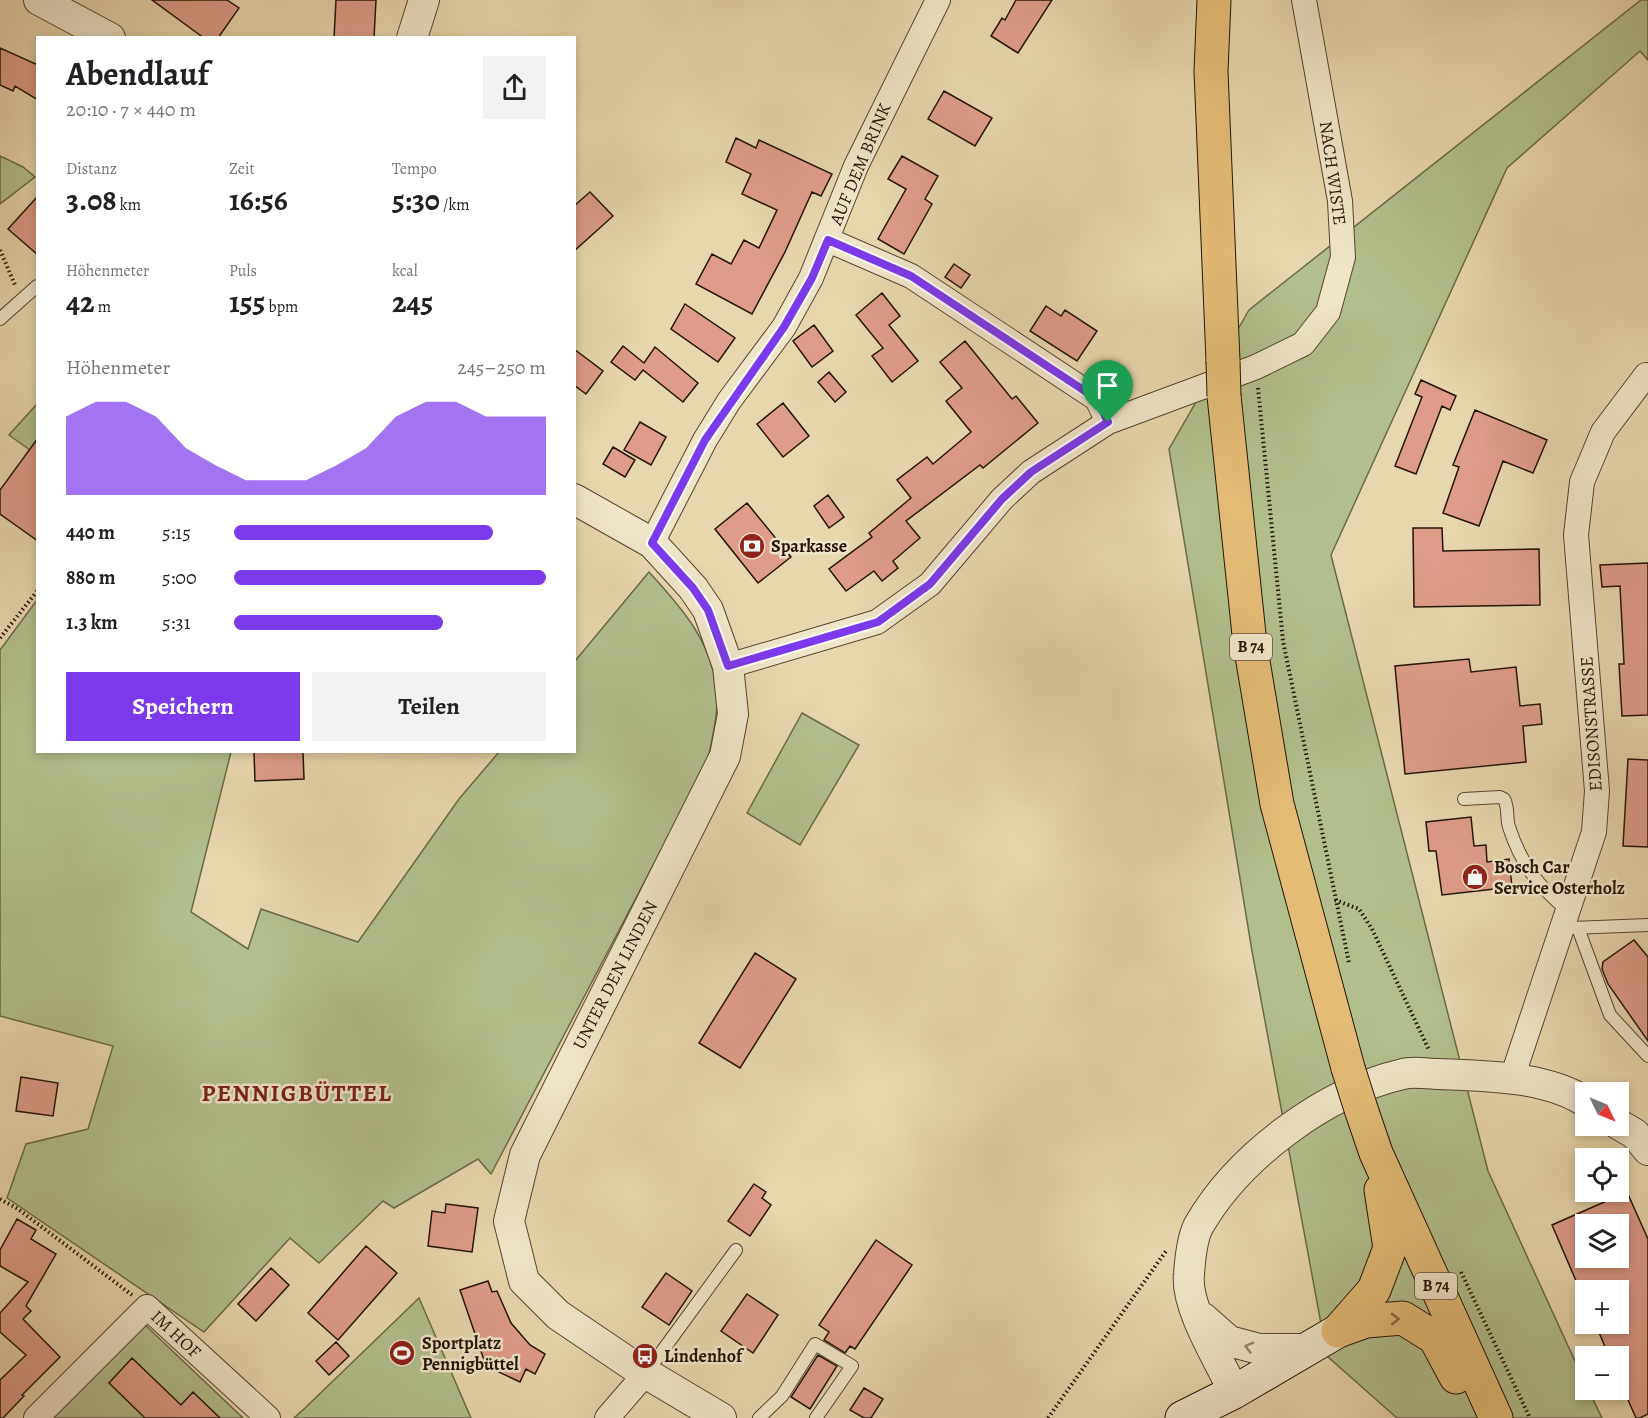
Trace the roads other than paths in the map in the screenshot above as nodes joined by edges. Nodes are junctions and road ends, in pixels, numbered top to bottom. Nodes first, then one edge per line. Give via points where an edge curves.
1 (39, 0) edge
2 (424, 0) edge
3 (938, 0) edge
4 (1214, 0) edge
5 (1304, 0) edge
6 (107, 36) edge
7 (413, 36) edge
8 (828, 240) junction
9 (36, 287) edge
10 (0, 319) edge
11 (1647, 375) edge
12 (1108, 422) junction
13 (576, 500) edge
14 (652, 543) junction
15 (728, 666) junction
16 (1464, 800) dead end
17 (1569, 922) junction
18 (1648, 925) edge
19 (1648, 1056) edge
20 (1512, 1078) junction
21 (1575, 1095) edge
22 (1629, 1130) edge
23 (1648, 1150) edge
24 (1376, 1153) junction
25 (736, 1250) dead end
26 (1196, 1312) junction
27 (1338, 1331) junction
28 (1307, 1349) junction
29 (646, 1373) junction
30 (1234, 1392) junction
31 (36, 1418) edge
32 (268, 1418) edge
33 (607, 1418) edge
34 (721, 1418) edge
35 (759, 1418) edge
36 (816, 1418) edge
37 (1182, 1418) edge
38 (1479, 1418) edge
39 (1496, 1418) edge

1 - 6 street via 73,12
2 - 7 street
3 - 8 street, AUF DEM BRINK via 856,166
4 - 24 main road, B 74, bridge via 1211,71 1224,396 1250,644 1277,804 1348,1068
5 - 12 street, NACH WISTE via 1340,201 1343,257 1328,312 1303,344 1256,367
8 - 12 street via 911,276 1097,399
8 - 14 street, AUF DEM BRINK via 784,327 705,440
9 - 10 lane
11 - 17 street, EDISONSTRASSE via 1603,432 1582,482 1576,535 1597,791 1594,832
12 - 15 street, NACH WISTE via 1031,472 1002,499 930,584 878,622
13 - 14 street, UNTER DEN LINDEN
14 - 15 street, UNTER DEN LINDEN via 708,610
15 - 29 street, UNTER DEN LINDEN via 733,714 725,756 525,1155 509,1221 524,1281 558,1315
16 - 17 lane via 1500,796 1504,799 1516,849 1542,890
17 - 18 lane
17 - 19 lane via 1610,1015
17 - 20 street, EDISONSTRASSE
20 - 21 street
20 - 26 street via 1405,1073 1350,1094 1292,1125 1234,1178 1198,1227 1188,1276
22 - 23 street
24 - 27 main road, B 74 via 1390,1248 1374,1290
24 - 39 main road, B 74
25 - 29 lane
28 -> 26 street via 1259,1349 1228,1341
26 - 30 street via 1202,1332
27 - 28 main road
27 -> 38 main road, B 74 via 1366,1321 1403,1318 1412,1323 1436,1338
28 - 30 main road
29 - 33 street
29 - 34 street, UNTER DEN LINDEN
30 - 37 main road
31 - 32 street, IM HOF via 147,1307
35 - 36 lane via 782,1396 815,1344 852,1366

